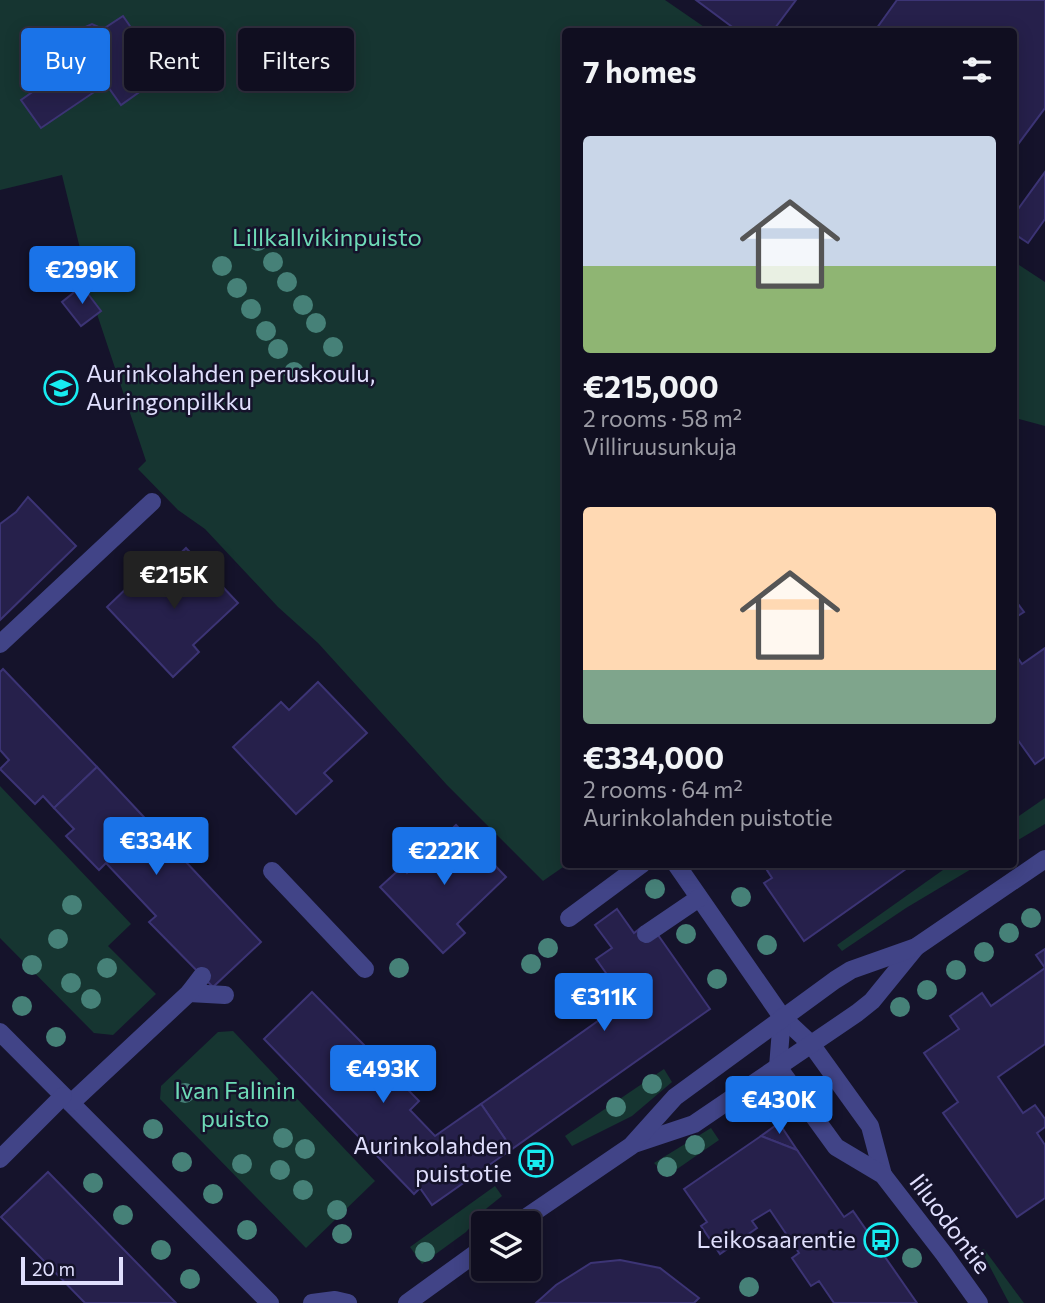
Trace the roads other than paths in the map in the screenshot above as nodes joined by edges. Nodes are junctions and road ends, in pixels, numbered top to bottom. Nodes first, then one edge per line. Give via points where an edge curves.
1 (152, 502) dead end
2 (0, 644) edge
3 (1045, 859) edge
4 (637, 868) edge
5 (679, 868) edge
6 (272, 871) dead end
7 (699, 898) junction
8 (569, 918) dead end
9 (646, 934) dead end
10 (916, 947) junction
11 (365, 969) dead end
12 (202, 976) dead end
13 (189, 993) junction
14 (225, 995) dead end
15 (782, 1017) junction
16 (0, 1032) edge
17 (811, 1044) junction
18 (778, 1067) junction
19 (67, 1100) junction
20 (631, 1146) junction
21 (0, 1159) edge
22 (883, 1175) junction
23 (536, 1211) edge
24 (471, 1257) edge
25 (270, 1303) edge
26 (312, 1303) edge
27 (348, 1303) edge
28 (407, 1303) edge
29 (979, 1303) edge

1 - 2 street
3 - 10 street
4 - 8 street
5 - 7 street, Iiluodontie
6 - 11 street
7 - 9 street
7 - 15 street, Iiluodontie
10 - 15 street via 850,970
10 - 17 street via 872,1001
12 - 13 street
13 - 14 street
13 - 19 street
15 - 17 street, Iiluodontie
15 - 18 street
15 - 20 street via 675,1097
16 - 19 street
17 - 18 street
17 - 22 street, Iiluodontie via 870,1126
18 - 20 street via 694,1124
18 - 22 street, Iiluodontie via 836,1147
19 - 21 street
19 - 25 street
20 - 23 street
22 - 29 street, Iiluodontie
24 - 28 street
26 - 27 street

